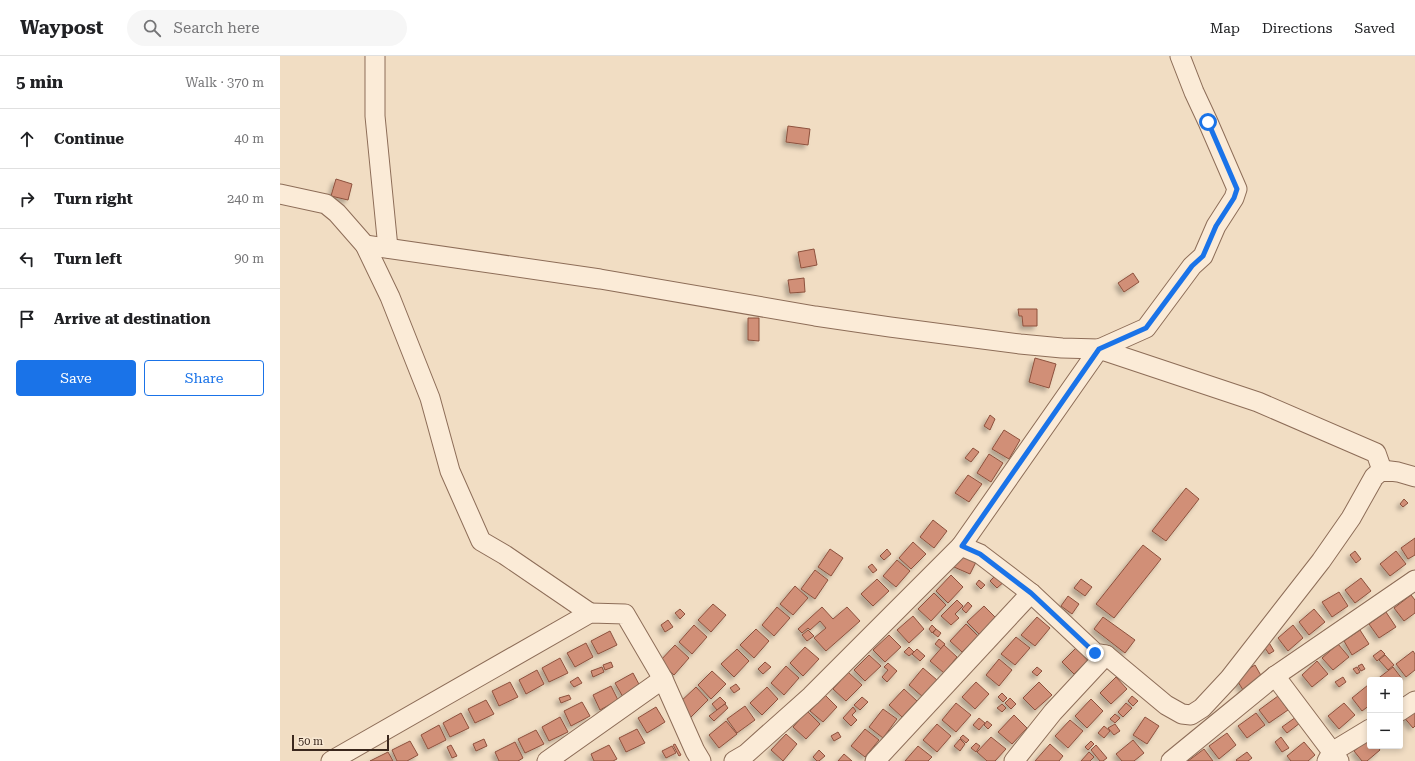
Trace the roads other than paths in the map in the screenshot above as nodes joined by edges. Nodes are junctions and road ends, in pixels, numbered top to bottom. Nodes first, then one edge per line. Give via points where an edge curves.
1 (375, 56) edge
2 (1180, 56) edge
3 (280, 194) edge
4 (365, 245) junction
5 (388, 248) junction
6 (1099, 349) junction
7 (1382, 470) junction
8 (1415, 477) edge
9 (962, 546) junction
10 (1415, 580) edge
11 (1031, 593) junction
12 (590, 613) junction
13 (1106, 655) junction
14 (1275, 676) junction
15 (663, 680) junction
16 (1415, 701) edge
17 (1403, 709) edge
18 (1367, 731) edge
19 (1333, 758) edge
20 (331, 761) edge
21 (547, 761) edge
22 (701, 761) edge
23 (734, 761) edge
24 (875, 761) edge
25 (1014, 761) edge
26 (1171, 761) edge

1 - 5 street via 375,116
2 - 6 street via 1237,189 1203,256 1192,266 1146,328
3 - 4 street via 326,204
4 - 5 street
4 - 12 street via 390,297 427,390 450,471 481,541 505,554
5 - 6 street via 600,279 890,327 1020,344
6 - 7 street via 1258,402 1376,453
6 - 9 street
7 - 8 street
7 - 13 street via 1374,477 1351,518 1321,561 1229,679 1202,708 1191,715 1182,714 1166,705
9 - 11 street via 980,554
9 - 23 street via 811,696 746,754
10 - 14 street
11 - 13 street via 1095,653
11 - 24 street
12 - 15 street via 625,614
12 - 20 street
13 - 25 street via 1053,712
14 - 19 street
14 - 26 street
15 - 21 street
15 - 22 street
16 - 17 street
18 - 19 street

